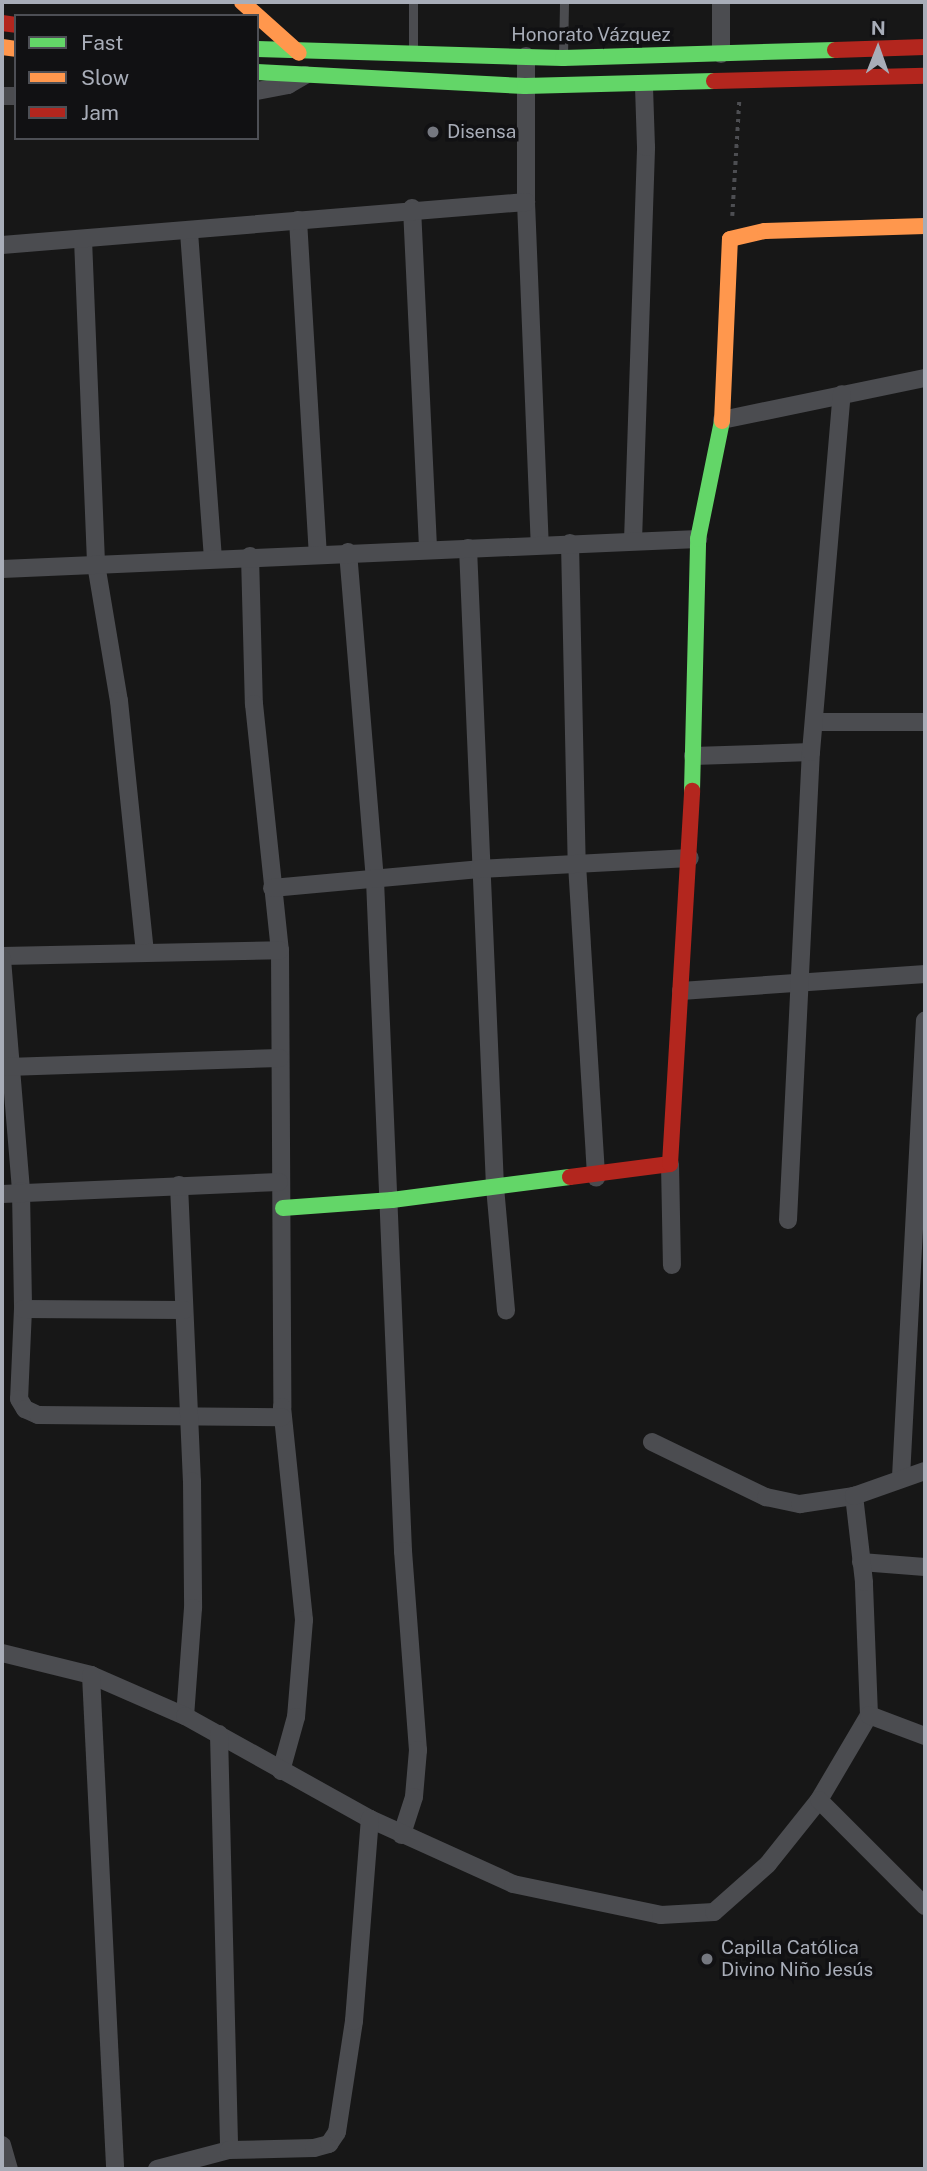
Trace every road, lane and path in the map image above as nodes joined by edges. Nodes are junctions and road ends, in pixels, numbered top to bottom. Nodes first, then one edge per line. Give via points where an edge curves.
1 (242, 2) edge
2 (412, 2) edge
3 (564, 2) edge
4 (720, 2) edge
5 (255, 14) edge
6 (259, 18) edge
7 (925, 47) edge
8 (259, 49) edge
9 (299, 54) junction
10 (721, 54) junction
11 (413, 55) junction
12 (526, 56) junction
13 (563, 58) junction
14 (259, 72) edge
15 (925, 76) edge
16 (306, 77) junction
17 (740, 83) junction
18 (525, 86) junction
19 (644, 86) junction
20 (259, 90) edge
21 (526, 202) junction
22 (412, 208) junction
23 (298, 220) junction
24 (925, 226) edge
25 (189, 232) junction
26 (83, 239) junction
27 (730, 239) junction
28 (2, 244) edge
29 (925, 378) edge
30 (842, 394) junction
31 (722, 420) junction
32 (698, 539) junction
33 (633, 541) junction
34 (570, 543) junction
35 (540, 545) junction
36 (468, 548) junction
37 (428, 549) junction
38 (348, 552) junction
39 (318, 553) junction
40 (250, 556) junction
41 (213, 558) junction
42 (96, 564) junction
43 (2, 569) edge
44 (814, 722) junction
45 (925, 722) edge
46 (811, 752) junction
47 (693, 756) junction
48 (690, 858) junction
49 (578, 864) junction
50 (479, 869) junction
51 (375, 880) junction
52 (272, 888) junction
53 (279, 950) junction
54 (145, 953) junction
55 (2, 957) edge
56 (925, 974) edge
57 (802, 984) junction
58 (681, 991) junction
59 (925, 1021) edge
60 (280, 1058) junction
61 (8, 1067) junction
62 (670, 1164) junction
63 (596, 1177) junction
64 (279, 1182) junction
65 (179, 1185) junction
66 (495, 1187) junction
67 (21, 1191) junction
68 (2, 1195) edge
69 (392, 1200) junction
70 (283, 1208) junction
71 (789, 1220) dead end
72 (672, 1265) dead end
73 (23, 1309) junction
74 (184, 1310) junction
75 (506, 1311) dead end
76 (282, 1417) junction
77 (188, 1419) junction
78 (652, 1442) dead end
79 (925, 1471) edge
80 (901, 1477) junction
81 (854, 1496) junction
82 (861, 1562) junction
83 (925, 1567) edge
84 (2, 1653) edge
85 (91, 1675) junction
86 (869, 1715) junction
87 (185, 1716) junction
88 (219, 1734) junction
89 (925, 1736) edge
90 (281, 1771) junction
91 (819, 1800) junction
92 (370, 1819) junction
93 (402, 1835) junction
94 (925, 1906) edge
95 (2, 2146) edge
96 (229, 2150) junction
97 (9, 2169) edge
98 (115, 2169) edge
99 (157, 2169) edge

1 - 5 street
2 - 11 lane
3 - 13 lane
4 - 10 street
6 - 9 street
7 - 10 street, Honorato Vázquez
8 - 9 street, Honorato Vázquez
9 - 11 street, Honorato Vázquez
9 - 16 street
10 - 13 street, Honorato Vázquez
11 - 12 street, Honorato Vázquez
12 - 13 street, Honorato Vázquez
12 - 18 street
14 - 16 street
15 - 17 street
16 - 18 street
16 - 20 street
17 - 19 street
17 - 27 path
18 - 19 street
18 - 21 street
19 - 33 street
21 - 22 street
21 - 35 street
22 - 23 street
22 - 37 street
23 - 25 street
23 - 39 street
24 - 27 street via 765,231
25 - 26 street
25 - 41 street
26 - 28 street
26 - 42 street
27 - 31 street
29 - 30 street
30 - 31 street
30 - 44 street
31 - 32 street
32 - 33 street
32 - 47 street
33 - 34 street
34 - 35 street
34 - 49 street
35 - 36 street
36 - 37 street
36 - 50 street
37 - 38 street
38 - 39 street
38 - 51 street
39 - 40 street
40 - 41 street
40 - 52 street via 254,704
41 - 42 street
42 - 43 street
42 - 54 street via 119,701
44 - 45 street
44 - 46 street
46 - 47 street
46 - 57 street
47 - 48 street
48 - 49 street
48 - 58 street
49 - 50 street
49 - 63 street
50 - 51 street
50 - 66 street
51 - 52 street
51 - 69 street
52 - 53 street
53 - 54 street
53 - 60 street
54 - 55 street
55 - 61 street
56 - 57 street
57 - 58 street
57 - 71 street
58 - 62 street
59 - 80 street
60 - 61 street
60 - 64 street
61 - 67 street
62 - 63 street
62 - 72 street
63 - 66 street
64 - 65 street
64 - 70 street
65 - 67 street
65 - 74 street
66 - 69 street
66 - 75 street
67 - 68 street
67 - 73 street
69 - 70 street
69 - 93 street via 403,1551 418,1750 414,1797
70 - 76 street
73 - 74 street
73 - 77 street via 19,1399 25,1409 38,1415
74 - 77 street
76 - 77 street
76 - 90 street via 304,1620 296,1717
77 - 87 street via 193,1608
78 - 81 street via 766,1497 800,1504
79 - 80 street
80 - 81 street
81 - 82 street
82 - 83 street
82 - 86 street
84 - 85 street
85 - 87 street
85 - 98 street
86 - 89 street
86 - 91 street
87 - 88 street
88 - 90 street
88 - 96 street
90 - 92 street
91 - 93 street via 768,1864 714,1912 661,1915 513,1884
91 - 94 street
92 - 93 street
92 - 96 street via 354,2021 337,2132 329,2144 314,2148
95 - 97 street
96 - 99 street

